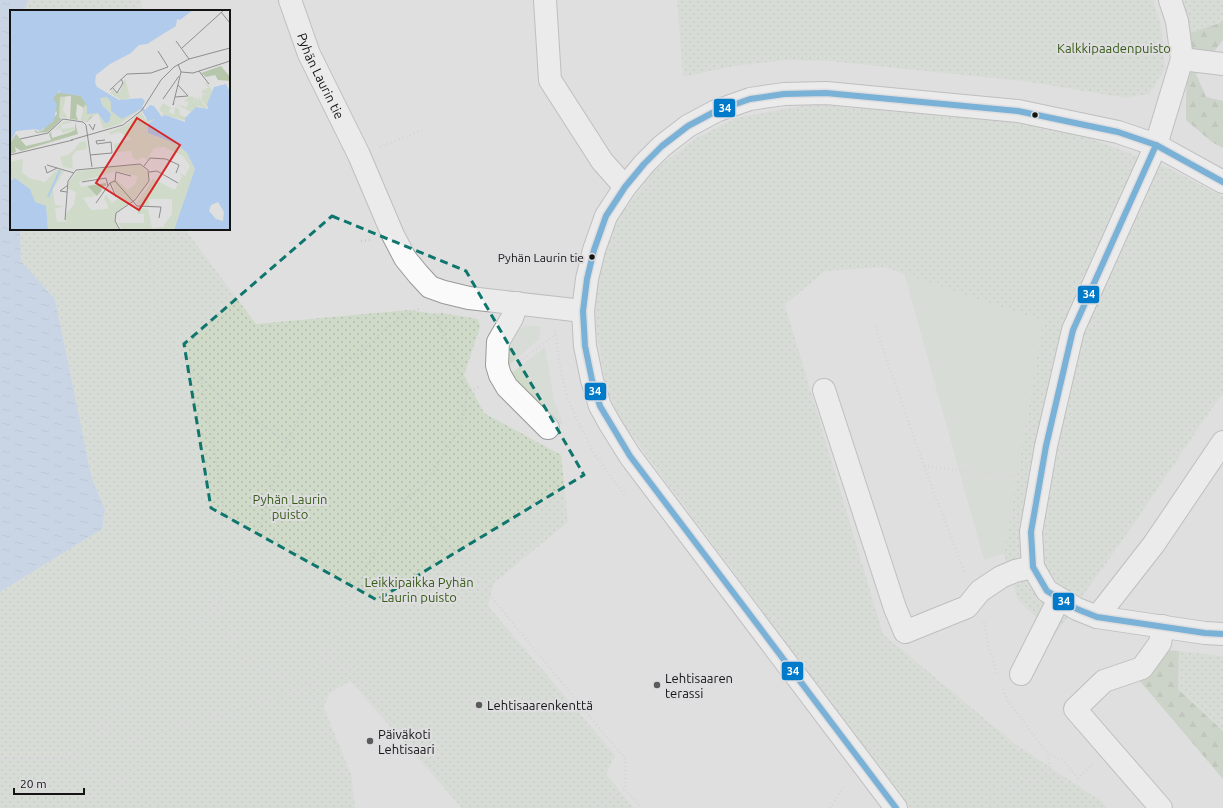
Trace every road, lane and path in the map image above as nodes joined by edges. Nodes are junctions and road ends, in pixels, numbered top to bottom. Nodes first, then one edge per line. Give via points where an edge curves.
1 (99, 0) edge
2 (290, 0) edge
3 (545, 0) edge
4 (1170, 0) edge
5 (97, 10) edge
6 (1182, 60) junction
7 (1223, 64) edge
8 (425, 129) dead end
9 (1118, 132) junction
10 (1156, 145) junction
11 (359, 156) junction
12 (1223, 182) edge
13 (625, 187) junction
14 (1111, 188) dead end
15 (143, 230) edge
16 (438, 298) junction
17 (517, 303) junction
18 (584, 311) junction
19 (875, 326) dead end
20 (201, 379) junction
21 (824, 390) dead end
22 (548, 428) dead end
23 (288, 442) junction
24 (1223, 442) edge
25 (924, 466) junction
26 (1040, 480) junction
27 (408, 496) junction
28 (1033, 567) junction
29 (358, 587) junction
30 (368, 591) dead end
31 (980, 591) junction
32 (1059, 599) junction
33 (220, 602) junction
34 (1097, 617) junction
35 (1163, 626) junction
36 (1223, 634) edge
37 (324, 653) junction
38 (358, 662) dead end
39 (349, 670) junction
40 (1021, 674) dead end
41 (309, 685) junction
42 (102, 728) junction
43 (423, 732) dead end
44 (411, 742) junction
45 (1110, 749) junction
46 (0, 759) edge
47 (68, 759) junction
48 (142, 762) dead end
49 (122, 783) junction
50 (845, 785) dead end
51 (626, 789) junction
52 (165, 808) edge
53 (346, 808) edge
54 (469, 808) edge
55 (596, 808) edge
56 (642, 808) edge
57 (830, 808) edge
58 (896, 808) edge
59 (991, 808) edge
60 (1161, 808) edge

1 - 5 path
2 - 11 street, Pyhän Laurin tie via 309,54
3 - 13 street via 550,80 602,161
4 - 6 street via 1177,21
6 - 7 street
6 - 10 street
8 - 11 path
9 - 10 street
9 - 13 street via 1018,112 826,93 784,94 750,99 716,111 688,126 662,146
9 - 14 path via 1106,156 1110,165
10 - 12 street
10 - 26 street via 1073,330
11 - 16 street, Pyhän Laurin tie via 405,258
13 - 18 street via 606,216 594,250 587,279
15 - 20 path via 152,267 159,326 173,352
16 - 17 street, Pyhän Laurin tie
16 - 23 path via 390,324 306,402
16 - 27 path via 448,348 466,393 461,426 425,485
17 - 18 street, Pyhän Laurin tie
17 - 22 street via 512,318 498,342 497,365 507,387
18 - 58 street via 585,346 592,380 600,406 618,437
19 - 25 path
20 - 23 path via 228,404
20 - 33 path via 223,497
21 - 31 street via 905,632 967,607
23 - 33 path via 276,472 253,553
24 - 34 street via 1154,544
25 - 26 path
25 - 31 path via 969,584
26 - 28 street via 1030,532
27 - 29 path via 393,514
27 - 51 path via 625,759
28 - 31 street via 1001,577
28 - 32 street via 1047,592
29 - 30 path
29 - 37 path
32 - 34 street
32 - 40 street
33 - 41 path via 225,630 245,655 272,671
33 - 42 path
34 - 35 street
35 - 36 street
35 - 45 street via 1160,643 1142,668 1104,681 1075,709
37 - 39 path
37 - 41 path
38 - 39 path
39 - 44 path
41 - 42 path via 260,703 138,740
41 - 53 path via 342,762
42 - 47 path
43 - 44 path
44 - 54 path
45 - 59 path via 1078,778 1064,761 1048,754 1051,775 990,792
45 - 60 street
46 - 47 path
47 - 49 path
48 - 49 path via 133,767
49 - 52 path
50 - 57 path
51 - 55 path
51 - 56 path

